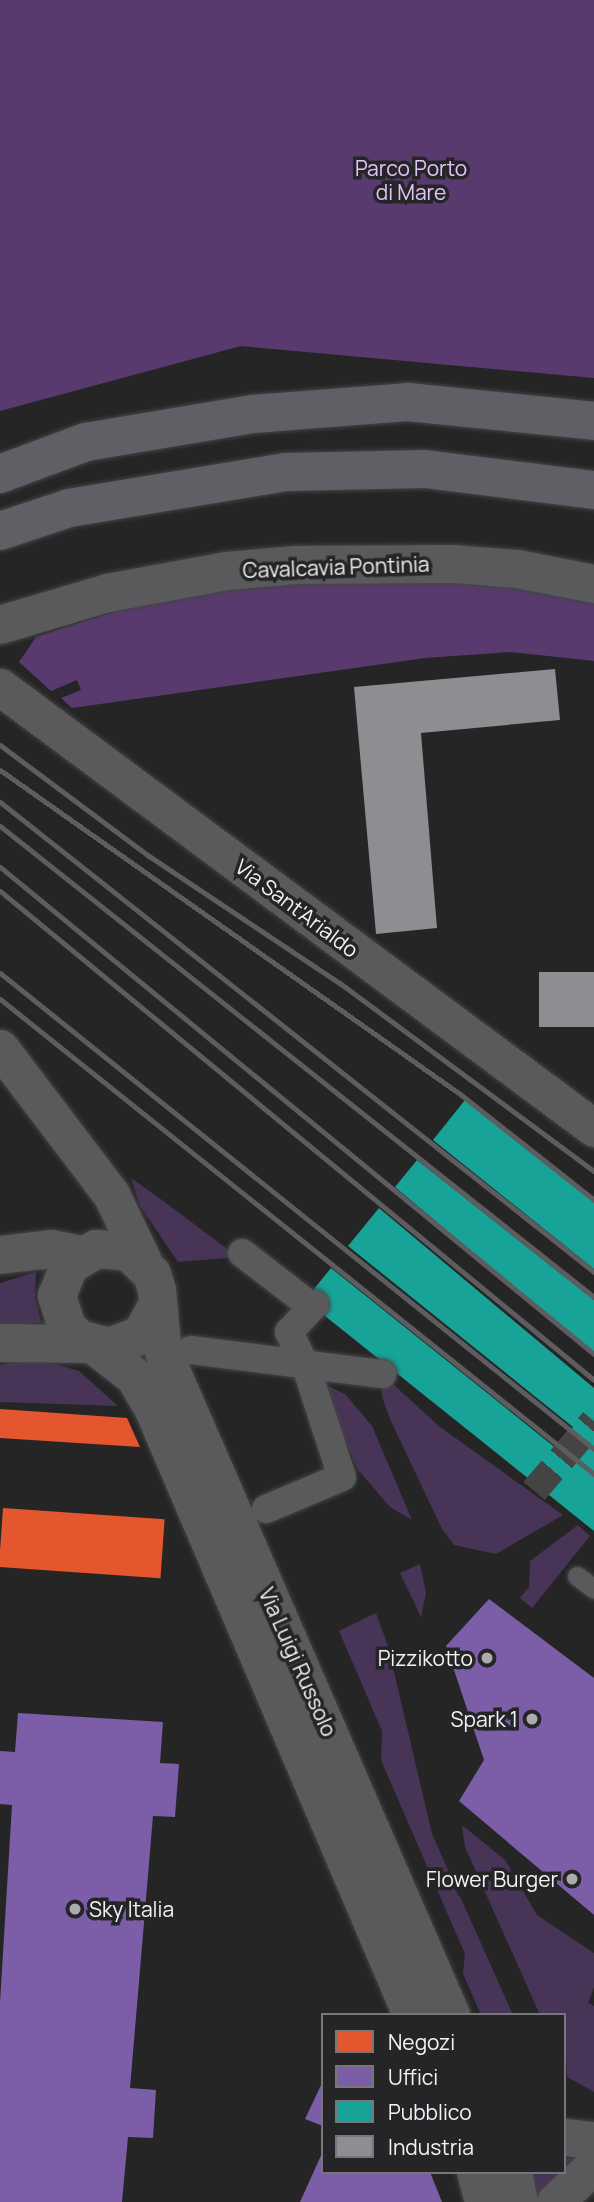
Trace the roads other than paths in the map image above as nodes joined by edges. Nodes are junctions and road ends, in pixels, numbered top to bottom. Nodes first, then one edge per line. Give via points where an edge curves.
1 (594, 421) edge
2 (0, 474) edge
3 (594, 490) edge
4 (0, 531) edge
5 (594, 584) edge
6 (0, 625) edge
7 (0, 687) edge
8 (0, 1048) edge
9 (594, 1128) edge
10 (242, 1253) dead end
11 (0, 1255) edge
12 (81, 1255) junction
13 (143, 1261) junction
14 (157, 1306) junction
15 (0, 1343) edge
16 (92, 1345) junction
17 (191, 1350) dead end
18 (306, 1367) junction
19 (382, 1374) dead end
20 (266, 1509) dead end
21 (577, 1576) dead end
22 (594, 1589) edge
23 (411, 2013) edge
24 (450, 2013) edge
25 (566, 2137) edge
26 (594, 2140) edge
27 (594, 2165) edge
28 (477, 2174) edge
29 (513, 2174) edge
30 (484, 2202) edge
31 (519, 2202) edge
32 (555, 2202) edge

1 - 2 highway via 408,402 253,414 86,442
3 - 4 highway via 425,469 286,472 69,508
5 - 6 street, Cavalcavia Pontinia via 517,569 453,564 296,565 227,571 108,593
7 - 9 street, Via Sant'Arialdo
8 - 13 street via 111,1194
10 - 18 street via 314,1306 289,1332
11 - 12 street via 51,1249
12 - 13 street via 113,1248
12 - 16 street via 69,1266 57,1296 67,1327
13 - 14 street via 152,1274
14 - 16 street via 151,1322 134,1339 110,1347
14 - 24 street, Via Luigi Russolo via 169,1366
15 - 16 street
16 - 23 street, Via Luigi Russolo via 135,1377 154,1410
17 - 18 street
18 - 19 street
18 - 20 street via 342,1477
21 - 22 lane
25 - 26 street
27 - 32 street
28 - 30 street
29 - 31 street

